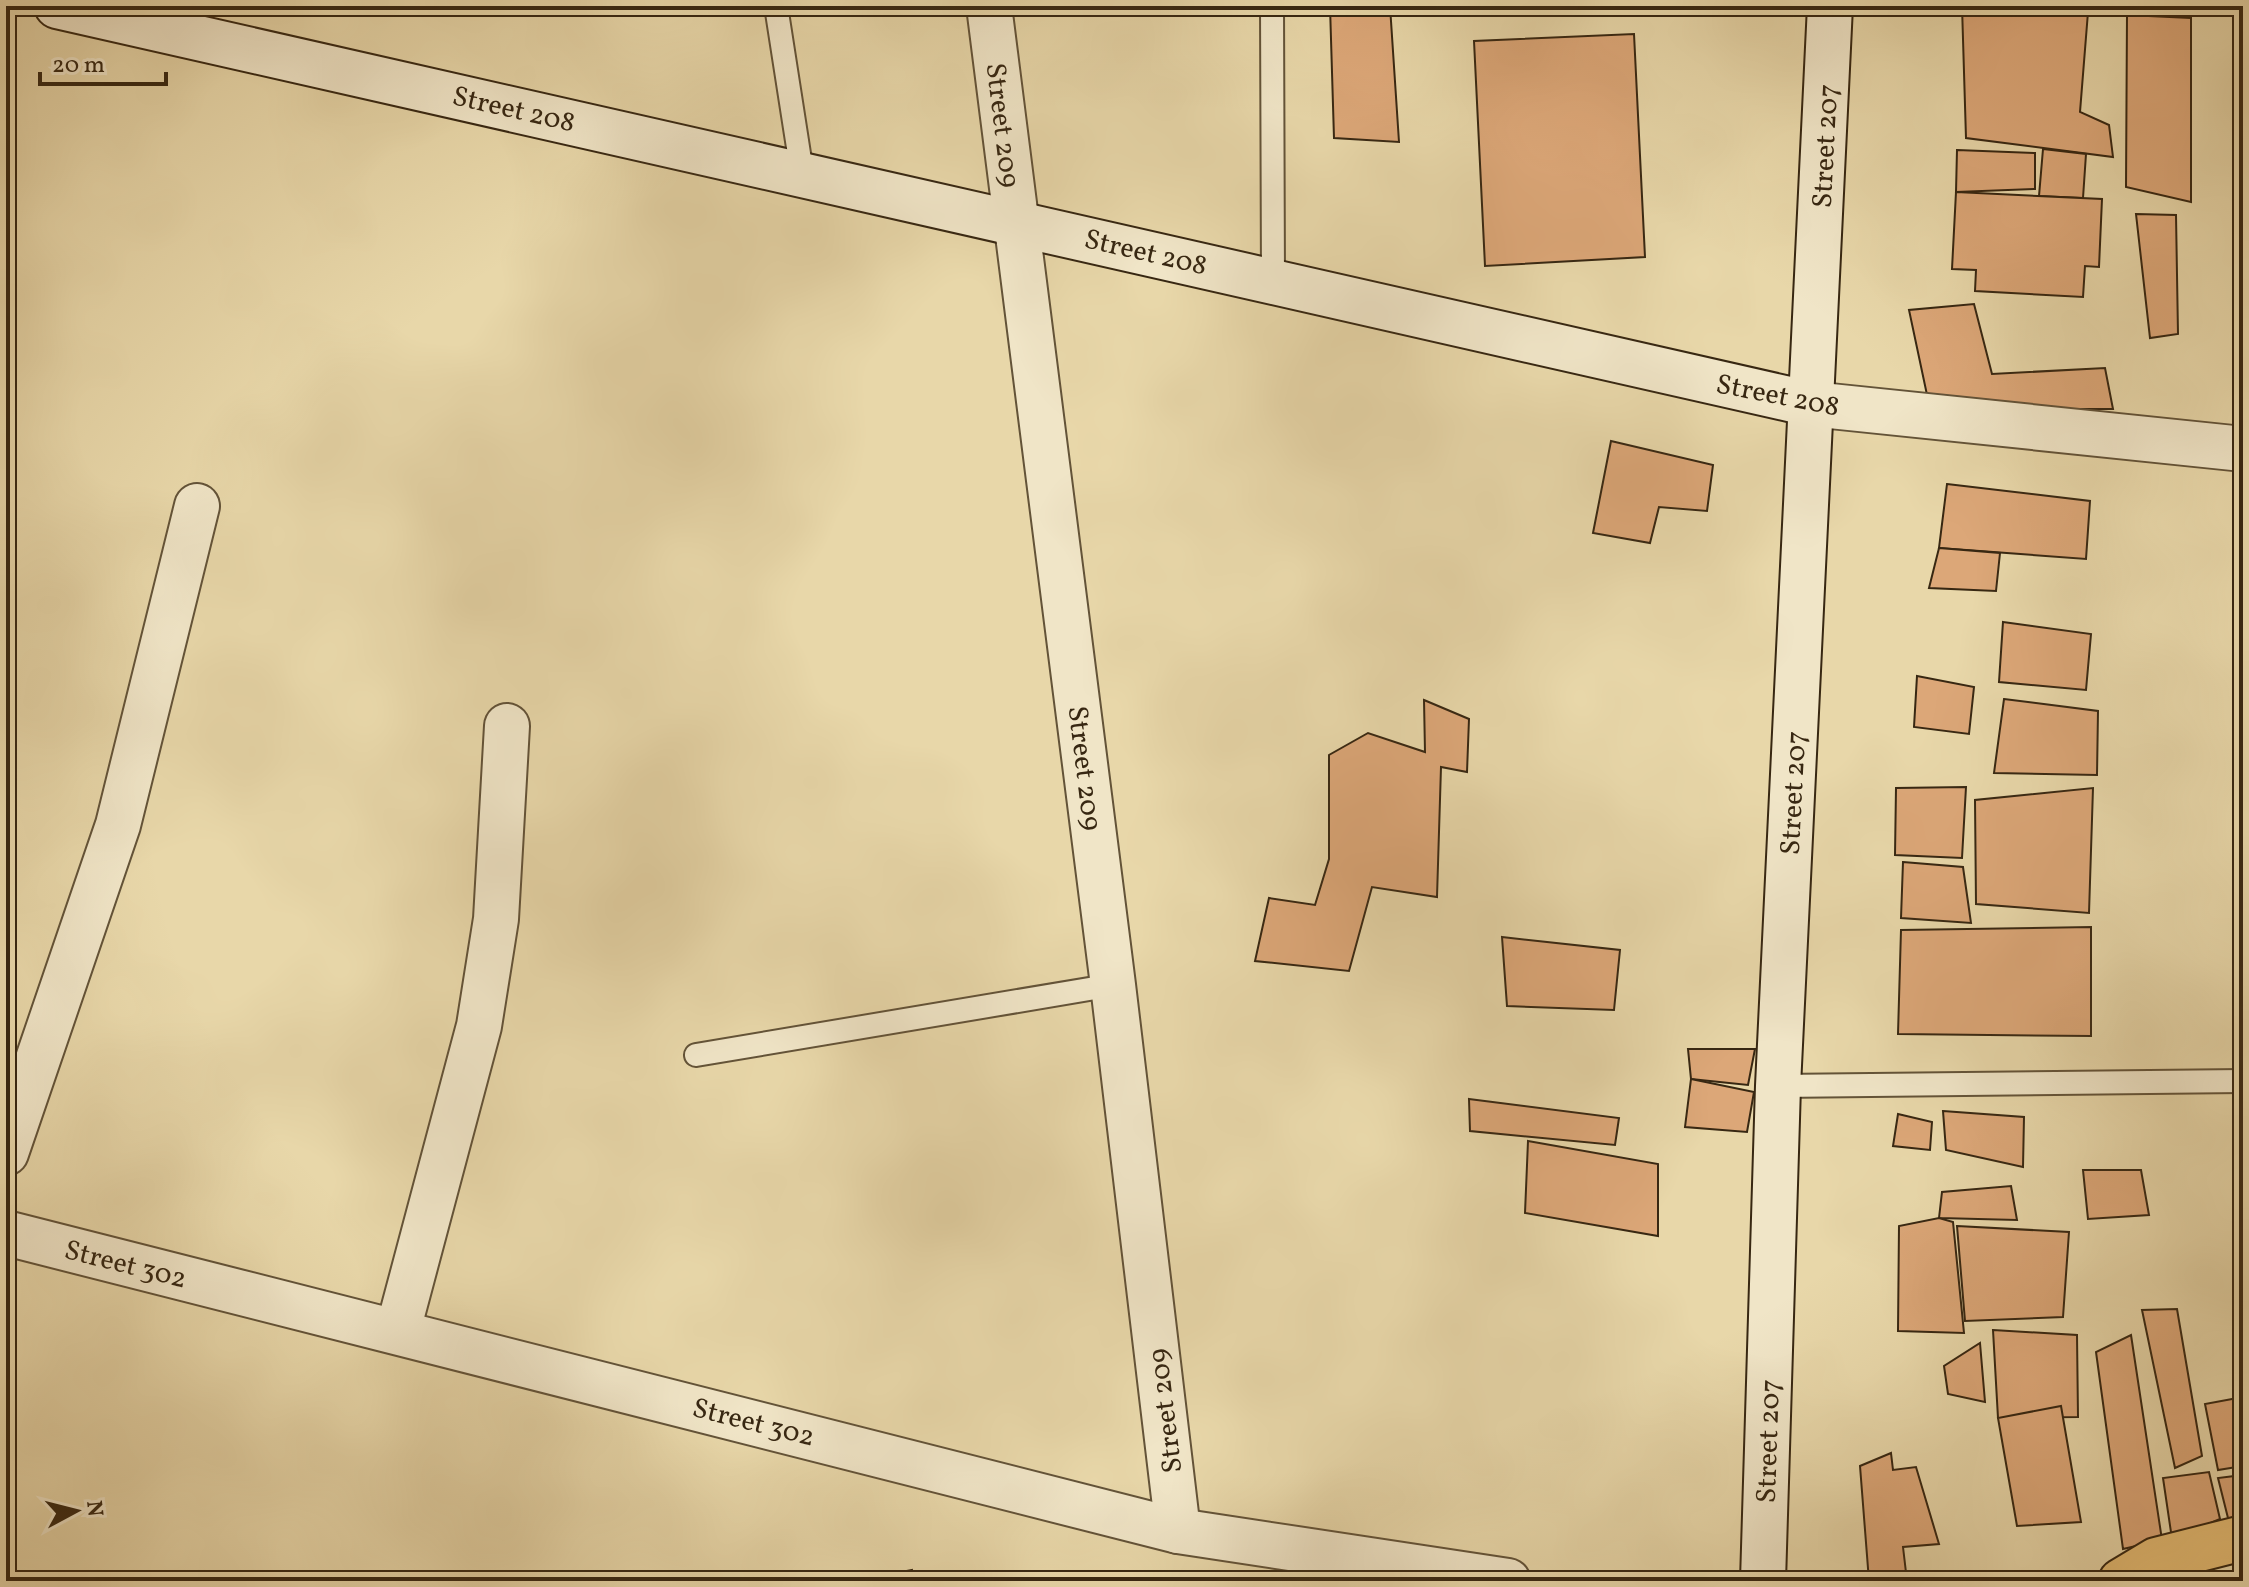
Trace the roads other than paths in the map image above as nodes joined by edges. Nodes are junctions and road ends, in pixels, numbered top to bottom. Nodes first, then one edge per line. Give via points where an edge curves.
1 (57, 6) edge
2 (776, 6) edge
3 (989, 6) edge
4 (1272, 6) edge
5 (1830, 6) edge
6 (134, 14) edge
7 (802, 173) junction
8 (1016, 221) junction
9 (1273, 281) junction
10 (1811, 404) junction
11 (2243, 449) edge
12 (197, 506) dead end
13 (507, 726) dead end
14 (1113, 985) junction
15 (696, 1055) dead end
16 (2243, 1081) edge
17 (1778, 1086) junction
18 (6, 1153) edge
19 (6, 1233) edge
20 (398, 1330) junction
21 (1178, 1531) junction
22 (2243, 1538) edge
23 (1508, 1581) edge
24 (1763, 1581) edge
25 (2121, 1581) edge

1 - 6 street, Street 208
2 - 7 lane
3 - 8 street, Street 209
4 - 9 lane
5 - 10 street, Street 207
6 - 7 street, Street 208
7 - 8 street, Street 208
8 - 9 street, Street 208
8 - 14 street, Street 209
9 - 10 street, Street 208
10 - 11 street, Street 208
10 - 17 street, Street 207
12 - 18 street via 118,825
13 - 20 street via 496,919 479,1026
14 - 15 lane
14 - 21 street, Street 209
16 - 17 lane
17 - 24 street, Street 207
19 - 20 street, Street 302
20 - 21 street, Street 302
21 - 23 street, Street 302
22 - 25 main road via 2156,1560

